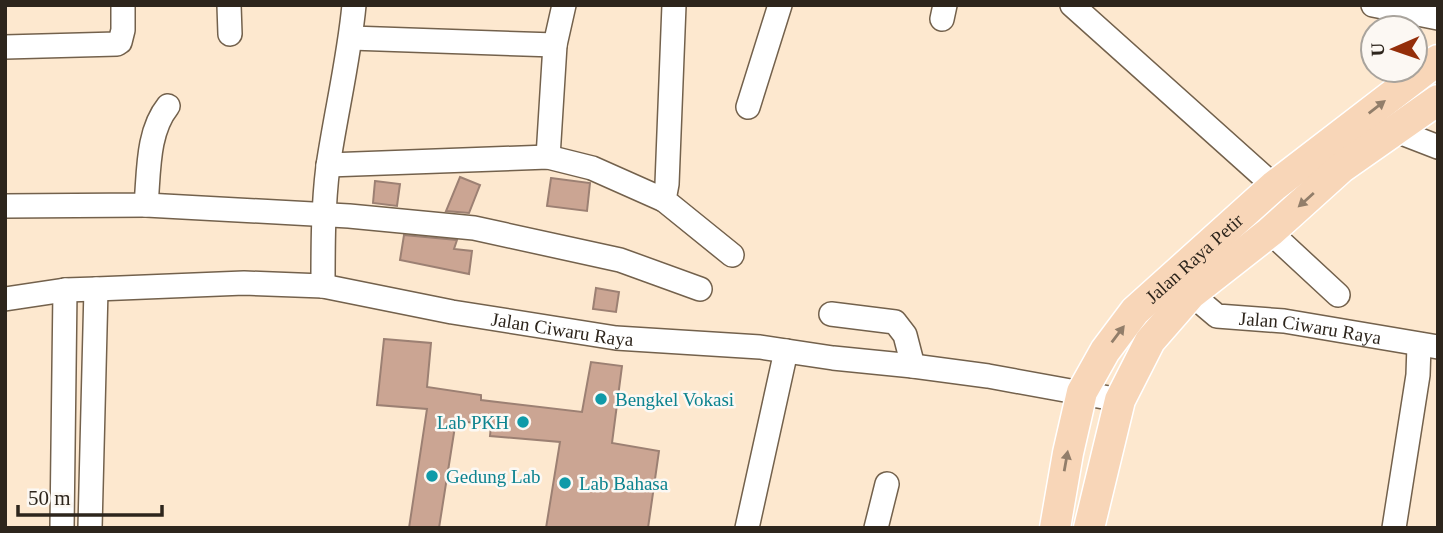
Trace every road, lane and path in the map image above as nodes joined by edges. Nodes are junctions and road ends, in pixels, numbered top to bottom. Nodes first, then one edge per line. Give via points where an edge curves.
1 (123, 5) edge
2 (229, 5) edge
3 (354, 5) edge
4 (564, 5) edge
5 (674, 5) edge
6 (780, 5) edge
7 (1072, 5) edge
8 (1373, 5) edge
9 (1438, 18) edge
10 (230, 34) dead end
11 (351, 38) junction
12 (555, 45) junction
13 (5, 47) edge
14 (1438, 60) edge
15 (1438, 100) edge
16 (169, 106) dead end
17 (748, 107) dead end
18 (1394, 130) junction
19 (1438, 147) edge
20 (548, 157) junction
21 (328, 165) junction
22 (1274, 186) junction
23 (664, 200) junction
24 (146, 205) junction
25 (5, 206) edge
26 (324, 215) junction
27 (1270, 232) junction
28 (732, 255) dead end
29 (323, 286) junction
30 (96, 289) junction
31 (700, 289) dead end
32 (65, 290) junction
33 (1191, 294) junction
34 (1338, 295) dead end
35 (5, 299) edge
36 (831, 314) dead end
37 (65, 337) junction
38 (94, 338) junction
39 (1426, 347) edge
40 (786, 351) junction
41 (913, 366) junction
42 (1082, 392) junction
43 (1120, 400) junction
44 (887, 484) dead end
45 (62, 528) edge
46 (90, 528) edge
47 (747, 528) edge
48 (876, 528) edge
49 (1055, 528) edge
50 (1088, 528) edge
51 (1394, 528) edge

1 - 13 street via 117,44
2 - 10 street
3 - 11 street
4 - 12 street
5 - 23 street
6 - 17 street
7 - 22 street
8 - 9 street
11 - 12 street
11 - 21 street
12 - 20 street
22 -> 14 main road, Jalan Raya Petir
15 - 18 main road, Jalan Raya Petir
16 - 24 street via 155,131
18 - 19 street
18 -> 27 main road, Jalan Raya Petir via 1341,168
20 - 21 street
20 - 23 street via 592,168
21 - 26 street
42 -> 22 main road, Jalan Raya Petir via 1135,311
23 - 28 street
24 - 25 street
24 - 26 street
26 - 29 street
26 - 31 street via 474,229 620,260
27 - 33 main road, Jalan Raya Petir
27 - 34 street
29 - 30 street, Jalan Ciwaru Raya
29 - 40 street, Jalan Ciwaru Raya via 616,338
30 - 32 street, Jalan Ciwaru Raya
30 - 38 street
32 - 35 street, Jalan Ciwaru Raya
32 - 37 street
33 - 39 street, Jalan Ciwaru Raya via 1217,316 1284,321
33 - 43 main road, Jalan Raya Petir via 1150,341
36 - 41 street via 895,322 905,335
37 - 38 street
37 - 45 street
38 - 46 street
39 - 51 street
40 - 41 street, Jalan Ciwaru Raya
40 - 47 street
41 - 42 street, Jalan Ciwaru Raya
42 - 43 street, Jalan Ciwaru Raya
49 -> 42 main road, Jalan Raya Petir
43 - 50 main road, Jalan Raya Petir
44 - 48 street

